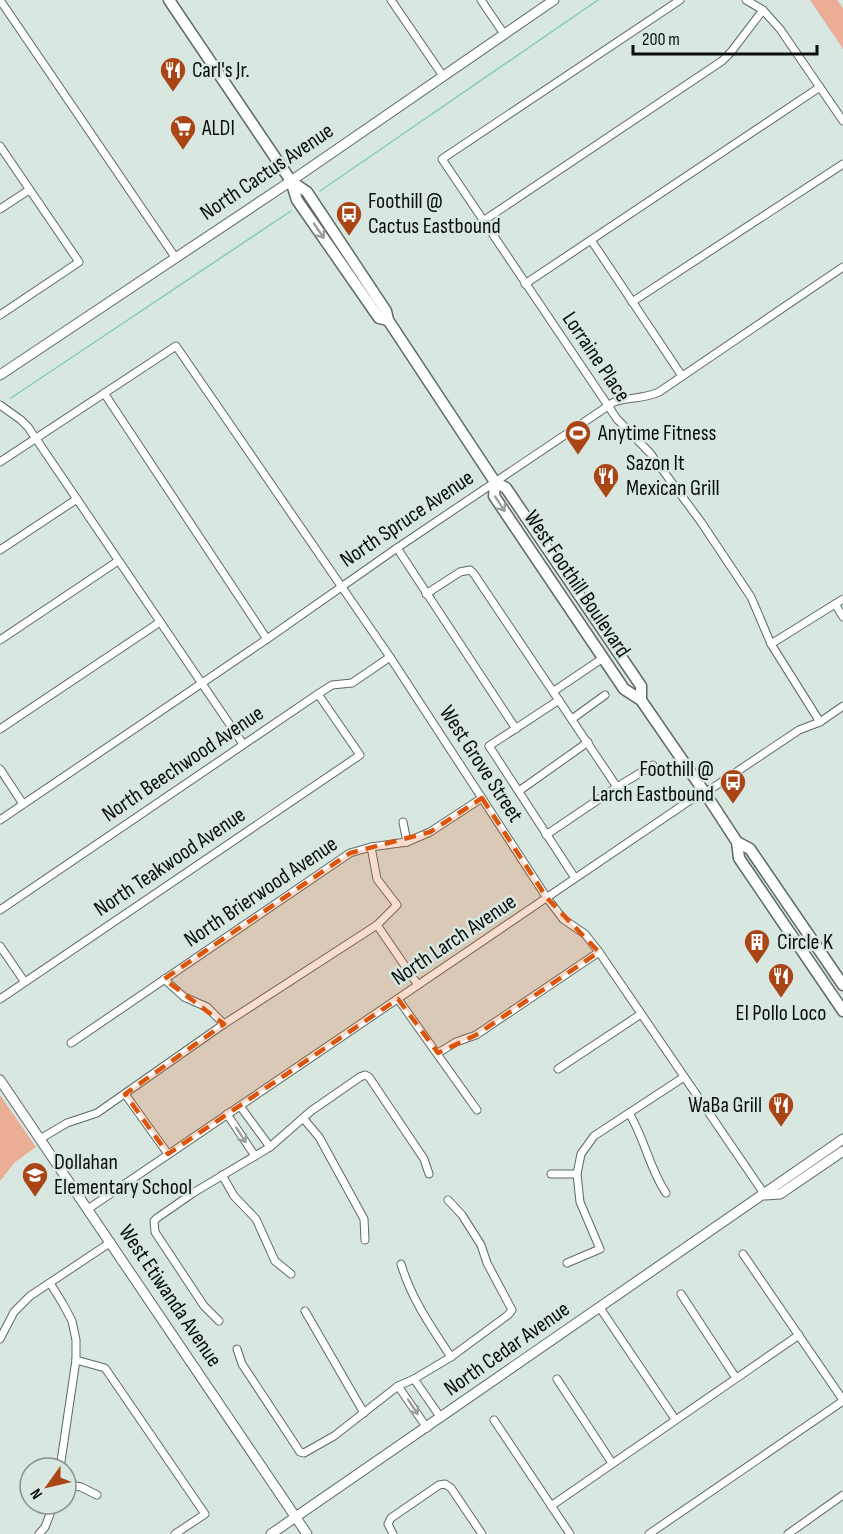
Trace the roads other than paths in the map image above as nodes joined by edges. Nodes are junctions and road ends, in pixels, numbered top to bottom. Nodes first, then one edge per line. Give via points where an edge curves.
1 (0, 0) edge
2 (169, 0) edge
3 (391, 0) edge
4 (480, 0) edge
5 (554, 0) edge
6 (680, 0) edge
7 (746, 0) edge
8 (763, 10) junction
9 (504, 34) junction
10 (443, 76) junction
11 (820, 87) junction
12 (843, 121) edge
13 (0, 147) edge
14 (843, 164) edge
15 (291, 181) junction
16 (29, 190) junction
17 (0, 209) edge
18 (483, 221) junction
19 (591, 240) junction
20 (175, 257) junction
21 (843, 267) edge
22 (525, 284) junction
23 (633, 302) junction
24 (0, 315) edge
25 (0, 375) edge
26 (682, 376) junction
27 (104, 393) junction
28 (0, 405) edge
29 (608, 406) junction
30 (36, 438) junction
31 (0, 462) edge
32 (495, 482) junction
33 (77, 499) junction
34 (397, 548) junction
35 (0, 550) edge
36 (118, 561) junction
37 (341, 586) junction
38 (426, 594) junction
39 (843, 599) edge
40 (835, 604) junction
41 (843, 617) edge
42 (160, 622) junction
43 (267, 639) junction
44 (0, 640) edge
45 (771, 644) junction
46 (390, 657) junction
47 (603, 658) junction
48 (201, 683) junction
49 (554, 691) junction
50 (318, 694) junction
51 (605, 695) dead end
52 (559, 700) junction
53 (641, 700) junction
54 (843, 706) edge
55 (572, 719) junction
56 (820, 722) junction
57 (0, 729) edge
58 (516, 729) junction
59 (588, 742) junction
60 (243, 744) junction
61 (653, 765) dead end
62 (0, 769) edge
63 (617, 787) junction
64 (519, 791) junction
65 (705, 793) junction
66 (482, 798) junction
67 (24, 804) junction
68 (0, 820) edge
69 (403, 822) dead end
70 (546, 835) junction
71 (407, 842) junction
72 (737, 842) junction
73 (371, 846) junction
74 (747, 868) junction
75 (575, 878) junction
76 (548, 898) junction
77 (0, 910) edge
78 (797, 917) junction
79 (377, 925) junction
80 (0, 946) edge
81 (801, 950) junction
82 (598, 951) junction
83 (164, 978) junction
84 (24, 981) junction
85 (418, 985) junction
86 (843, 987) edge
87 (0, 999) edge
88 (398, 999) junction
89 (843, 1011) edge
90 (641, 1014) junction
91 (224, 1024) junction
92 (71, 1043) dead end
93 (438, 1053) junction
94 (558, 1069) dead end
95 (684, 1077) junction
96 (0, 1080) edge
97 (125, 1094) junction
98 (240, 1106) junction
99 (477, 1110) dead end
100 (629, 1113) junction
101 (228, 1114) junction
102 (303, 1118) junction
103 (40, 1139) junction
104 (843, 1139) edge
105 (270, 1147) junction
106 (843, 1151) edge
107 (168, 1155) junction
108 (821, 1155) junction
109 (255, 1156) junction
110 (429, 1174) dead end
111 (551, 1174) dead end
112 (577, 1174) junction
113 (222, 1175) junction
114 (796, 1183) junction
115 (666, 1193) dead end
116 (765, 1195) junction
117 (448, 1200) dead end
118 (88, 1209) junction
119 (365, 1240) dead end
120 (111, 1242) junction
121 (743, 1254) dead end
122 (567, 1263) dead end
123 (401, 1264) dead end
124 (291, 1274) dead end
125 (50, 1283) junction
126 (681, 1294) dead end
127 (600, 1308) junction
128 (305, 1311) dead end
129 (219, 1321) dead end
130 (800, 1335) junction
131 (1, 1339) edge
132 (0, 1348) edge
133 (237, 1349) dead end
134 (451, 1357) junction
135 (76, 1360) junction
136 (736, 1378) junction
137 (414, 1379) junction
138 (557, 1379) dead end
139 (398, 1386) junction
140 (843, 1400) edge
141 (364, 1413) junction
142 (441, 1418) junction
143 (675, 1419) junction
144 (494, 1420) dead end
145 (427, 1428) junction
146 (62, 1456) edge
147 (612, 1463) junction
148 (78, 1486) edge
149 (97, 1495) dead end
150 (843, 1495) edge
151 (551, 1506) junction
152 (50, 1516) edge
153 (296, 1517) junction
154 (39, 1534) edge
155 (175, 1534) edge
156 (271, 1534) edge
157 (307, 1534) edge
158 (393, 1534) edge
159 (482, 1534) edge
160 (570, 1534) edge
161 (649, 1534) edge
162 (788, 1534) edge

1 - 20 street
2 - 15 main road, West Foothill Boulevard
3 - 10 street
4 - 9 street
5 - 9 main road, North Cactus Avenue
6 - 18 street, Lorraine Place via 442,159
7 - 8 street
8 - 11 street
8 - 18 street via 722,61
9 - 10 main road, North Cactus Avenue
10 - 15 main road, North Cactus Avenue
11 - 12 street
11 - 19 street
13 - 16 street
14 - 23 street
15 - 20 main road, North Cactus Avenue
15 - 32 main road, West Foothill Boulevard via 297,200 378,318 388,320
16 - 17 street
16 - 24 street via 79,262
18 - 22 street, Lorraine Place
19 - 22 street
19 - 23 street
20 - 25 main road, North Cactus Avenue
21 - 26 street, North Spruce Avenue
22 - 29 street, Lorraine Place
23 - 26 street
26 - 29 street, North Spruce Avenue via 651,396
27 - 30 street
27 - 37 street, West Grove Street via 176,346
27 - 43 street
28 - 30 street via 21,420
29 - 32 street, North Spruce Avenue
29 - 45 street, Lorraine Place via 651,454 701,522 751,597
30 - 31 street
30 - 33 street
32 - 34 street, North Spruce Avenue
32 -> 47 main road, West Foothill Boulevard via 495,496
32 - 53 main road, West Foothill Boulevard via 506,488 641,686
33 - 35 street
33 - 36 street
34 - 37 street, North Spruce Avenue
34 - 38 street
36 - 42 street
36 - 44 street
37 - 43 street, North Spruce Avenue
37 - 46 street, West Grove Street
38 - 49 street via 460,572 470,570
38 - 58 street
39 - 40 street
40 - 41 street
40 - 45 street
42 - 48 street
42 - 57 street
43 - 48 street, North Spruce Avenue
45 - 56 street, Lorraine Place
46 - 50 street, North Beechwood Avenue via 352,683 332,685
46 - 66 street, West Grove Street
47 - 49 street
47 - 53 main road, West Foothill Boulevard via 624,688
48 - 60 street
48 - 67 street, North Spruce Avenue
49 - 52 street
50 - 60 street, North Beechwood Avenue
50 - 84 street, North Teakwood Avenue via 360,755
51 - 55 street
52 - 55 street
52 - 58 street
53 - 65 main road, West Foothill Boulevard
54 - 56 street, North Larch Avenue
55 - 59 street
56 - 65 street, North Larch Avenue via 799,730
58 - 64 street via 489,746
59 - 63 street
59 - 64 street
60 - 77 street, North Beechwood Avenue
61 - 63 street
62 - 67 street
63 - 70 street
64 - 70 street
65 - 72 main road, West Foothill Boulevard
65 - 75 street, North Larch Avenue
66 - 71 street, North Brierwood Avenue via 430,832
66 - 76 street, West Grove Street
67 - 68 street, North Spruce Avenue
69 - 71 street
70 - 75 street
71 - 73 street, North Brierwood Avenue
72 - 74 main road, West Foothill Boulevard
72 - 78 main road, West Foothill Boulevard via 750,849
73 - 79 street via 377,879 397,905
73 - 83 street, North Brierwood Avenue via 350,853
74 - 78 main road via 754,867 786,912
74 - 81 main road, West Foothill Boulevard
75 - 76 street, North Larch Avenue
76 - 82 street, West Grove Street via 563,919 585,934
76 - 85 street, North Larch Avenue
78 - 86 main road, West Foothill Boulevard
79 - 85 street
79 - 91 street
80 - 84 street
81 - 86 main road via 813,954 833,983
81 - 89 main road, West Foothill Boulevard
82 - 90 street, West Grove Street
82 - 93 street via 476,1035
83 - 91 street via 184,997 207,1007
83 - 92 street, North Brierwood Avenue
84 - 87 street, North Teakwood Avenue
85 - 88 street, North Larch Avenue
88 - 93 street
88 - 98 street, North Larch Avenue
90 - 94 street
90 - 95 street, West Grove Street
91 - 97 street
93 - 99 street
95 - 100 street
95 - 116 street, West Grove Street
96 - 103 main road, West Etiwanda Avenue
97 - 103 street via 97,1113 67,1123
97 - 107 street
98 - 101 street, North Larch Avenue
98 - 105 street
100 - 112 street via 594,1136 581,1154
100 - 115 street
101 - 107 street, North Larch Avenue
101 -> 109 street
102 - 105 street
102 - 110 street via 360,1077 369,1077 418,1150
102 - 119 street via 319,1137 364,1219
103 - 118 main road, West Etiwanda Avenue
104 - 108 main road, North Cedar Avenue
105 - 109 street
106 - 114 main road, North Cedar Avenue
107 - 118 street, North Larch Avenue
108 - 114 main road via 822,1161
108 - 116 main road, North Cedar Avenue
109 - 113 street
111 - 112 street
112 - 122 street via 580,1202 600,1248
113 - 124 street via 234,1196 256,1219 275,1261
113 - 129 street via 157,1218 153,1226 204,1306
114 - 116 main road, North Cedar Avenue via 780,1194
116 - 127 main road, North Cedar Avenue
117 - 134 street via 481,1245 512,1310
118 - 120 main road, West Etiwanda Avenue
120 - 125 street
120 - 153 main road, West Etiwanda Avenue
121 - 130 street
123 - 134 street via 424,1316
125 - 131 street via 14,1312
125 - 135 street via 72,1321
126 - 136 street
127 - 142 main road, North Cedar Avenue
127 - 143 street
128 - 141 street
130 - 136 street
130 - 140 street
131 - 132 street
133 - 141 street via 242,1364 300,1452 334,1436
134 - 137 street
135 - 146 street
135 - 155 street via 105,1368 205,1514
136 - 143 street
137 - 139 street
137 - 142 street
138 - 147 street
139 - 141 street
139 -> 145 street
140 - 161 street
142 - 145 main road, North Cedar Avenue
143 - 147 street
144 - 151 street
145 - 153 main road, North Cedar Avenue
147 - 151 street
148 - 149 street
150 - 162 street
151 - 160 street
152 - 154 street
153 - 156 main road, North Cedar Avenue
153 - 157 main road, West Etiwanda Avenue
158 - 159 street via 388,1524 391,1518 445,1484 452,1488

